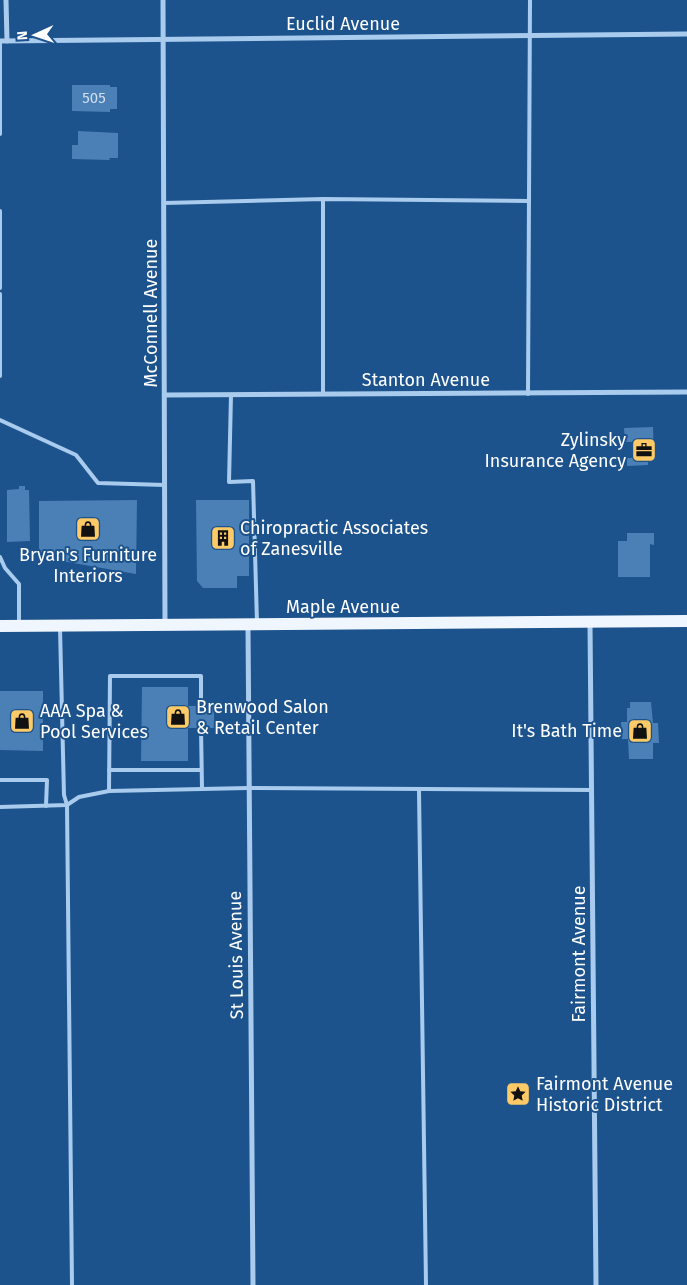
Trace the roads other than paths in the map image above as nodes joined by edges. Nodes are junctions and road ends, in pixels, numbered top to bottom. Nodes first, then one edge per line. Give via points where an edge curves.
1 (6, 0) edge
2 (163, 0) edge
3 (530, 0) edge
4 (687, 34) edge
5 (529, 36) junction
6 (164, 38) junction
7 (0, 41) edge
8 (7, 41) junction
9 (0, 134) edge
10 (323, 199) junction
11 (529, 201) junction
12 (164, 203) junction
13 (0, 212) edge
14 (0, 288) edge
15 (0, 294) edge
16 (0, 376) edge
17 (687, 392) edge
18 (323, 394) junction
19 (528, 394) junction
20 (166, 395) junction
21 (232, 395) junction
22 (0, 420) edge
23 (165, 484) junction
24 (0, 557) edge
25 (687, 622) edge
26 (590, 623) junction
27 (252, 625) junction
28 (0, 626) edge
29 (19, 626) junction
30 (165, 626) junction
31 (60, 627) junction
32 (201, 706) dead end
33 (201, 728) dead end
34 (109, 770) junction
35 (201, 770) junction
36 (0, 780) edge
37 (202, 788) junction
38 (248, 788) junction
39 (419, 790) junction
40 (592, 790) junction
41 (109, 791) junction
42 (67, 805) junction
43 (46, 806) junction
44 (0, 807) edge
45 (72, 1285) edge
46 (253, 1285) edge
47 (426, 1285) edge
48 (596, 1285) edge

1 - 8 street
2 - 6 street, McConnell Avenue
3 - 5 lane
4 - 5 street, Euclid Avenue
5 - 6 street, Euclid Avenue
5 - 11 lane
6 - 8 street, Euclid Avenue
6 - 12 street, McConnell Avenue
7 - 8 street, Euclid Avenue
7 - 9 lane
10 - 11 lane
10 - 12 lane
10 - 18 lane
11 - 19 lane
12 - 20 street, McConnell Avenue
13 - 14 lane
15 - 16 lane
17 - 19 street, Stanton Avenue
18 - 19 street, Stanton Avenue
18 - 21 street, Stanton Avenue
20 - 21 street, Stanton Avenue
20 - 23 street, McConnell Avenue
21 - 27 lane via 229,482 253,481
22 - 23 lane via 76,455 98,483
23 - 30 street, McConnell Avenue
24 - 29 lane via 19,584
25 - 26 main road, Maple Avenue
26 - 27 main road, Maple Avenue
26 - 40 street, Fairmont Avenue
27 - 30 main road, Maple Avenue
27 - 38 street, St Louis Avenue
28 - 29 main road, Maple Avenue
29 - 31 main road, Maple Avenue
30 - 31 main road, Maple Avenue
31 - 42 lane via 64,795
32 - 34 lane via 201,676 110,676
33 - 35 lane
34 - 35 lane
34 - 41 lane
35 - 37 lane
36 - 43 lane via 47,780
37 - 38 lane
37 - 41 lane
38 - 39 lane
38 - 46 street, St Louis Avenue
39 - 40 lane
39 - 47 lane
40 - 48 street, Fairmont Avenue
41 - 42 lane via 79,797
42 - 43 lane
42 - 45 lane
43 - 44 lane

